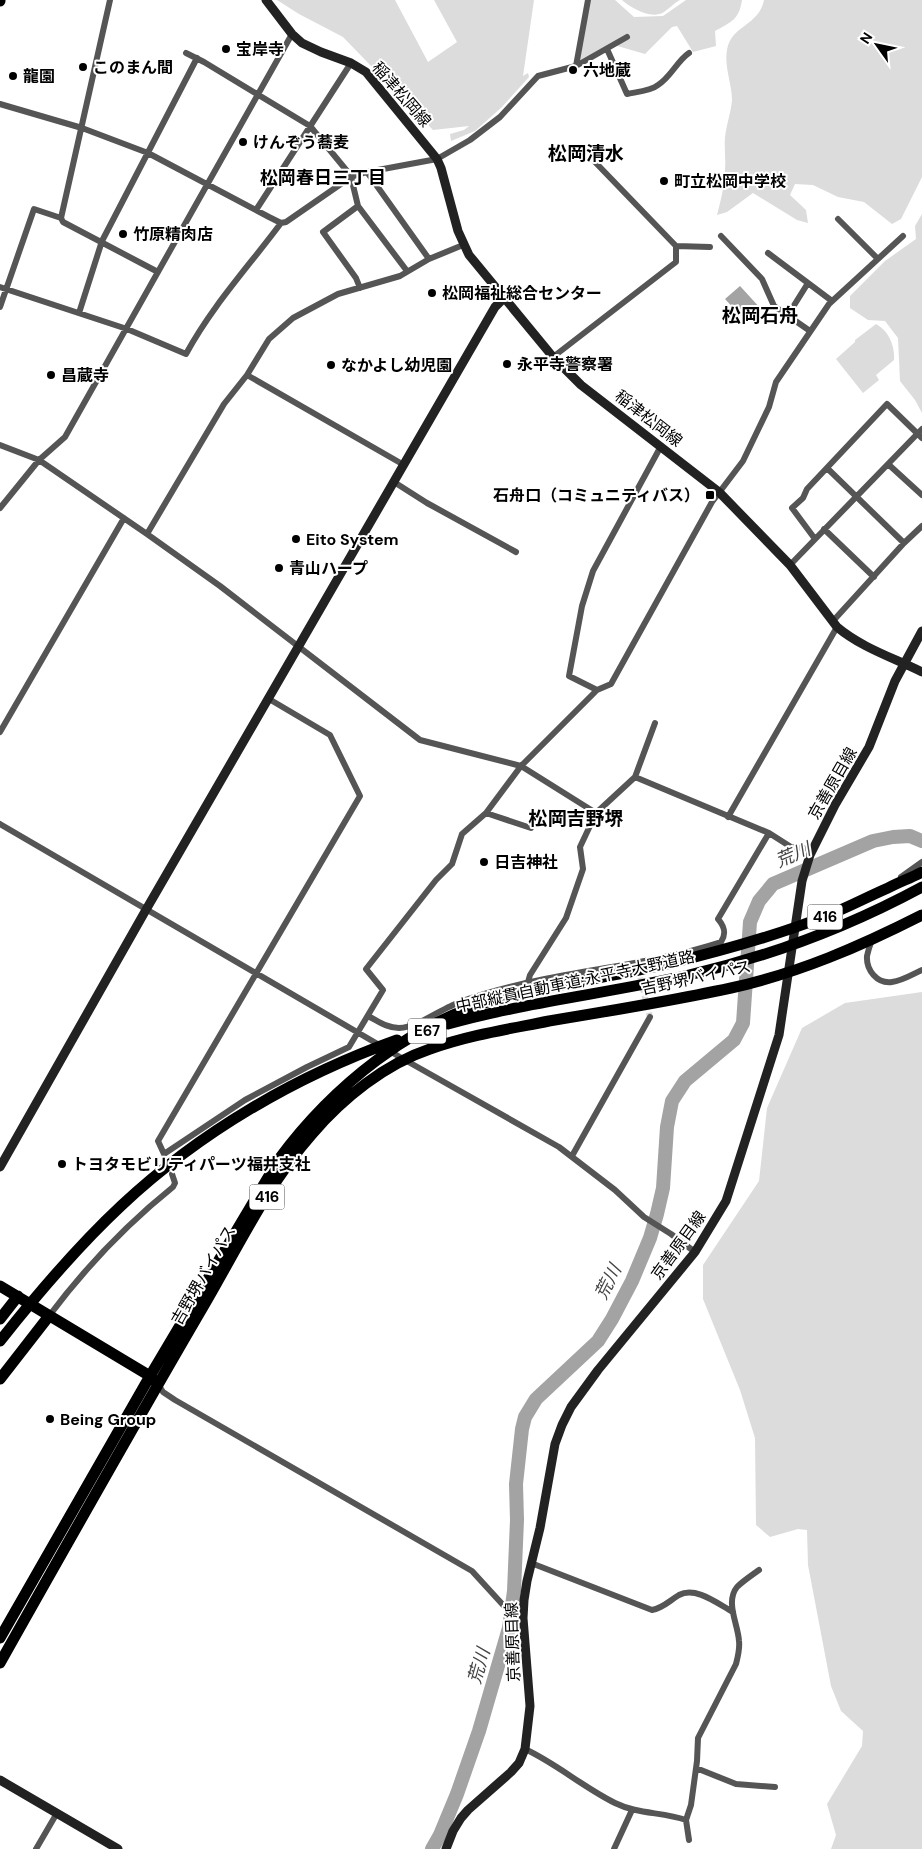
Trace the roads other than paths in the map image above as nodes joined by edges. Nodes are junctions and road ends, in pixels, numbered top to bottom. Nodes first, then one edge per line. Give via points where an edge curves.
1 (110, 0) edge
2 (266, 0) edge
3 (588, 0) edge
4 (292, 34) junction
5 (627, 37) dead end
6 (607, 49) junction
7 (186, 53) dead end
8 (689, 53) dead end
9 (197, 58) junction
10 (351, 63) junction
11 (576, 66) junction
12 (259, 96) junction
13 (0, 104) edge
14 (310, 126) junction
15 (82, 128) junction
16 (148, 153) junction
17 (437, 159) junction
18 (594, 162) dead end
19 (367, 172) junction
20 (351, 177) junction
21 (208, 185) junction
22 (358, 206) junction
23 (256, 210) junction
24 (60, 218) junction
25 (838, 219) dead end
26 (281, 223) junction
27 (721, 236) dead end
28 (903, 236) dead end
29 (102, 241) junction
30 (463, 245) junction
31 (676, 246) junction
32 (710, 247) dead end
33 (768, 253) dead end
34 (878, 258) junction
35 (429, 259) junction
36 (407, 271) junction
37 (158, 272) junction
38 (808, 283) junction
39 (3, 288) edge
40 (360, 288) junction
41 (503, 299) junction
42 (832, 301) junction
43 (0, 307) edge
44 (79, 313) junction
45 (788, 315) junction
46 (127, 329) junction
47 (810, 331) junction
48 (553, 357) junction
49 (247, 375) junction
50 (920, 434) edge
51 (0, 445) edge
52 (661, 446) junction
53 (39, 460) junction
54 (888, 464) junction
55 (404, 465) junction
56 (827, 468) junction
57 (394, 482) junction
58 (719, 492) junction
59 (922, 495) edge
60 (856, 497) junction
61 (0, 508) edge
62 (124, 518) junction
63 (922, 526) edge
64 (824, 529) junction
65 (147, 534) junction
66 (815, 539) junction
67 (904, 544) junction
68 (516, 552) dead end
69 (790, 565) junction
70 (874, 577) junction
71 (835, 624) junction
72 (922, 631) edge
73 (299, 648) junction
74 (905, 664) junction
75 (922, 672) edge
76 (597, 690) junction
77 (269, 699) junction
78 (655, 723) dead end
79 (0, 732) edge
80 (521, 766) junction
81 (635, 777) junction
82 (486, 813) junction
83 (596, 813) junction
84 (728, 817) junction
85 (0, 824) edge
86 (531, 828) dead end
87 (769, 833) junction
88 (812, 849) junction
89 (922, 862) edge
90 (922, 872) edge
91 (888, 887) junction
92 (922, 887) edge
93 (147, 908) junction
94 (922, 915) edge
95 (794, 928) junction
96 (872, 940) junction
97 (922, 970) edge
98 (788, 973) junction
99 (257, 974) junction
100 (528, 982) junction
101 (368, 1016) junction
102 (650, 1017) tunnel mouth
103 (358, 1032) junction
104 (390, 1051) junction
105 (405, 1060) junction
106 (572, 1156) junction
107 (0, 1167) edge
108 (172, 1174) dead end
109 (696, 1252) junction
110 (0, 1286) edge
111 (18, 1296) junction
112 (49, 1316) junction
113 (0, 1319) edge
114 (0, 1341) edge
115 (0, 1379) edge
116 (154, 1380) junction
117 (531, 1563) junction
118 (759, 1570) dead end
119 (733, 1612) junction
120 (521, 1617) junction
121 (0, 1638) edge
122 (0, 1663) edge
123 (525, 1749) junction
124 (696, 1768) junction
125 (0, 1780) edge
126 (775, 1787) dead end
127 (632, 1810) junction
128 (57, 1813) junction
129 (686, 1820) junction
130 (689, 1840) dead end
131 (36, 1849) edge
132 (118, 1849) edge
133 (446, 1849) edge
134 (614, 1849) edge

1 - 15 street
2 - 4 main road, 稲津松岡線
3 - 11 street
4 - 10 main road, 稲津松岡線 via 311,48
4 - 12 street
5 - 6 street
6 - 8 street via 627,94 658,86
6 - 11 street
7 - 9 street
9 - 12 street
9 - 16 street
10 - 14 street
10 - 17 main road, 稲津松岡線 via 375,82
11 - 17 street via 538,76 500,117
12 - 14 street
12 - 21 street
13 - 15 street
14 - 20 street
14 - 23 street
15 - 16 street
15 - 24 street
16 - 21 street
16 - 29 street
17 - 19 street
17 - 30 main road, 稲津松岡線
18 - 31 street
19 - 20 street
19 - 35 street
20 - 22 street
20 - 26 street
21 - 23 street
21 - 37 street
22 - 36 street
22 - 40 street via 323,232
23 - 26 street
24 - 29 street
24 - 39 street via 34,209
25 - 34 street
26 - 46 street via 212,310 186,354
27 - 45 street via 762,279 774,306
28 - 34 street
29 - 37 street
29 - 44 street
30 - 35 street
30 - 41 main road, 稲津松岡線
31 - 32 street
31 - 48 street via 676,262
33 - 38 street
34 - 42 street
35 - 36 street
36 - 40 street
37 - 46 street
38 - 42 street
38 - 45 street
39 - 43 street
39 - 44 street
40 - 49 street via 338,294 293,318 269,339
41 - 48 main road, 稲津松岡線
41 - 55 main road via 495,307
42 - 47 street
44 - 46 street
45 - 47 street
46 - 53 street via 65,437
47 - 58 street via 776,382 769,407 742,461
48 - 52 main road, 稲津松岡線 via 582,385
49 - 55 street
49 - 65 street via 224,404
50 - 54 street
50 - 56 street via 888,404
51 - 53 street
52 - 58 main road, 稲津松岡線
52 - 76 street via 593,571 582,606 569,676
53 - 61 street
53 - 62 street
54 - 59 street
54 - 60 street
55 - 57 main road
56 - 60 street
56 - 66 street via 792,508
57 - 68 street
57 - 73 main road
58 - 69 main road, 稲津松岡線
58 - 76 street via 611,684
60 - 64 street
60 - 67 street
62 - 65 street
62 - 79 street
63 - 67 street
64 - 66 street
64 - 70 street
65 - 73 street
66 - 69 street
67 - 70 street
69 - 71 main road, 稲津松岡線
70 - 71 street
71 - 74 main road, 稲津松岡線 via 846,634
71 - 84 street
72 - 74 main road, 京善原目線
73 - 77 main road
73 - 80 street via 420,740
74 - 75 main road, 稲津松岡線
74 - 88 main road, 京善原目線 via 895,680 870,747
76 - 80 street
77 - 93 main road
77 - 99 street via 330,735 360,796
78 - 81 street
80 - 82 street
80 - 83 street
81 - 83 street
81 - 84 street
82 - 86 street
82 - 101 street via 462,834 452,864 366,969 383,990
83 - 100 street via 580,847 583,869 566,918
84 - 87 street
85 - 93 street
87 - 88 street via 791,847
87 - 100 street via 718,919 725,933 721,942 638,965
88 - 95 main road, 京善原目線 via 802,881
89 - 91 street
90 - 91 highway, 吉野堺バイパス
91 - 95 highway, 吉野堺バイパス / 416
92 - 114 highway, 中部縦貫自動車道;永平寺大野道路 / E67 via 835,929 762,956 688,975 518,1007 453,1023 392,1042 310,1076 221,1127 146,1183 79,1248
93 - 99 street
93 - 107 main road
94 - 96 highway, 吉野堺バイパス / 416
95 - 98 main road, 京善原目線
95 - 104 highway, 吉野堺バイパス / 416 via 664,965 500,998 450,1018
96 - 97 street via 868,961 878,979 893,982
96 - 98 highway, 吉野堺バイパス / 416
98 - 105 highway, 吉野堺バイパス / 416 via 735,987 485,1033
98 - 109 main road, 京善原目線 via 780,1030 726,1201
99 - 103 street
99 - 103 street via 158,1141 165,1158 245,1100 349,1047
100 - 101 street via 454,1004 413,1025 400,1028 389,1027
101 - 103 street
102 - 106 street
103 - 104 street
104 - 105 street
104 - 116 highway, 吉野堺バイパス / 416 via 319,1111 279,1158
105 - 106 street
105 - 116 highway, 吉野堺バイパス / 416 via 346,1101 313,1133 288,1164
106 - 109 street via 644,1217
108 - 112 street via 173,1186 86,1269
109 - 117 main road, 京善原目線 via 571,1407 555,1444
110 - 111 highway
111 - 112 highway
111 - 113 highway
112 - 115 highway
112 - 116 highway
116 - 120 street via 175,1400 472,1571 504,1606
116 - 121 highway, 吉野堺バイパス / 416
116 - 122 highway, 吉野堺バイパス / 416
117 - 119 street via 652,1610 690,1592
117 - 120 main road, 京善原目線
118 - 119 street via 736,1588 731,1603
119 - 124 street via 739,1652 698,1738
120 - 123 main road, 京善原目線 via 530,1706
123 - 127 street
123 - 133 main road, 京善原目線 via 511,1772 468,1810 453,1830
124 - 126 street via 736,1784
124 - 129 street
125 - 128 main road
127 - 129 street
127 - 134 street
128 - 131 street
128 - 132 main road
129 - 130 street

